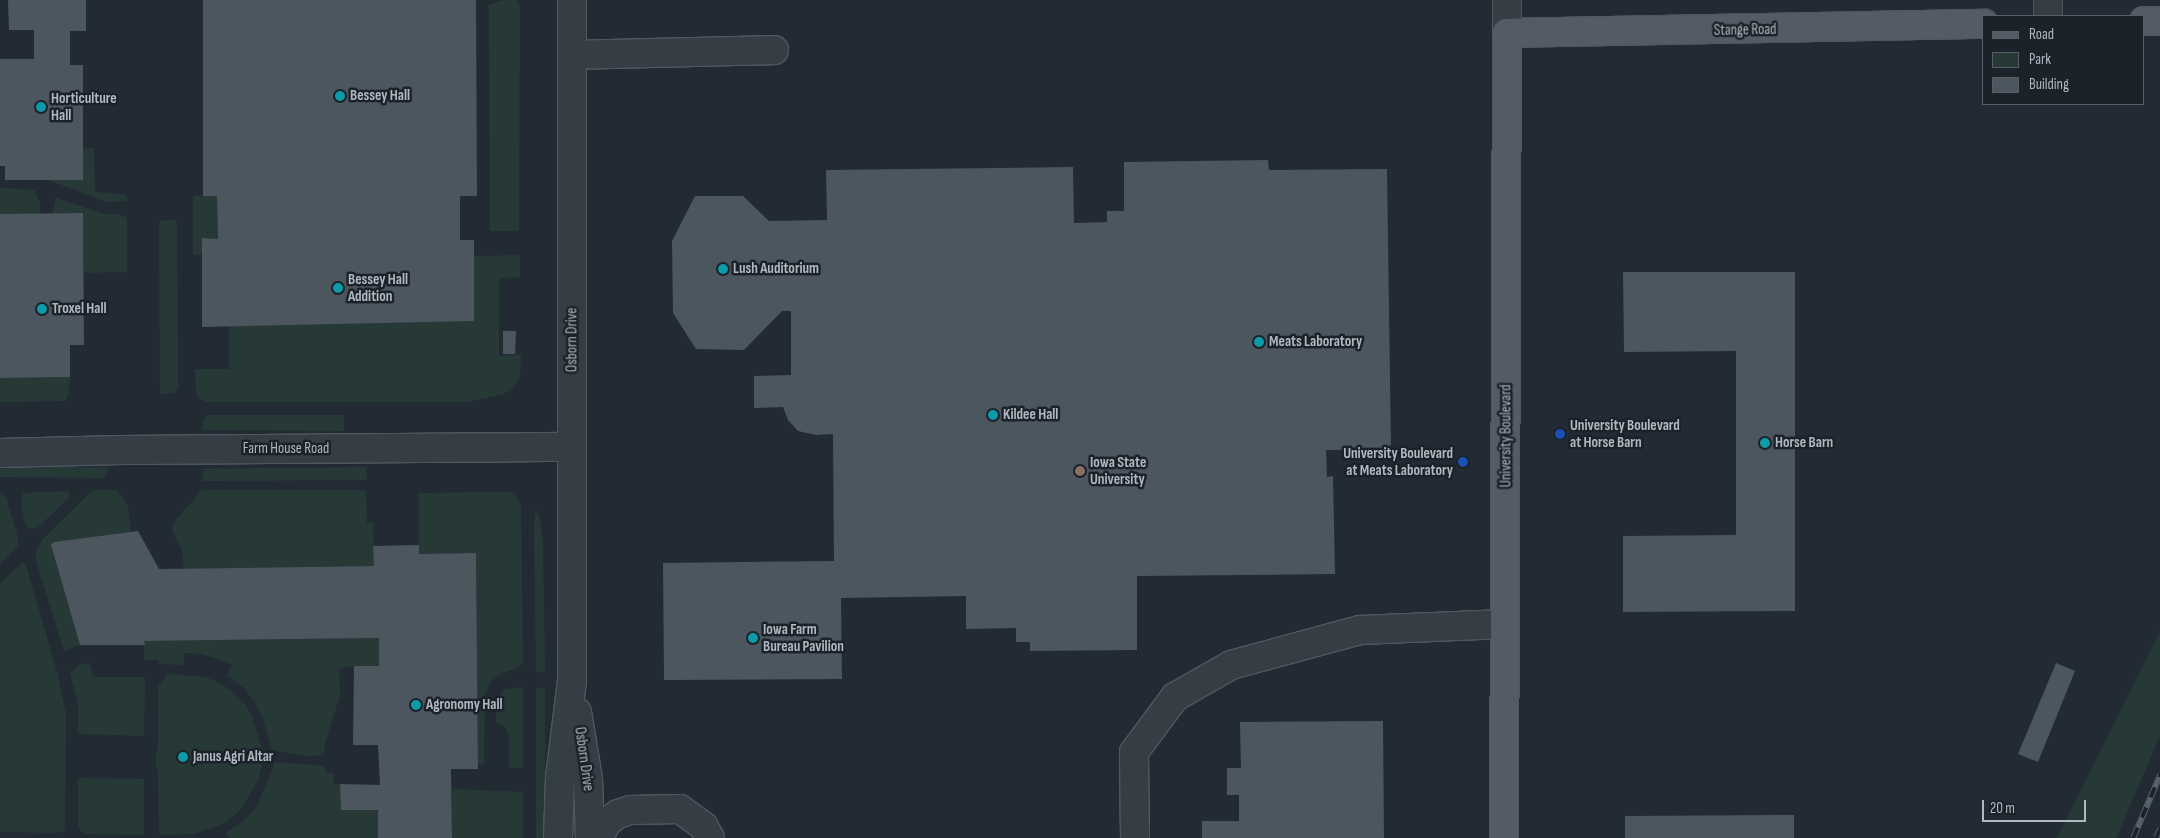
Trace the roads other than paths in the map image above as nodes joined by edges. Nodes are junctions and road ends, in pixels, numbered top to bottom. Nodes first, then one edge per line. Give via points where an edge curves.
1 (572, 0) edge
2 (1506, 0) edge
3 (2048, 0) edge
4 (2048, 15) edge
5 (2145, 21) edge
6 (2160, 21) edge
7 (1982, 24) edge
8 (1507, 33) junction
9 (774, 50) dead end
10 (572, 55) junction
11 (572, 447) junction
12 (0, 453) edge
13 (1505, 624) junction
14 (572, 680) junction
15 (558, 838) edge
16 (590, 838) edge
17 (598, 838) edge
18 (710, 838) edge
19 (1135, 838) edge
20 (1504, 838) edge

1 - 10 street, Osborn Drive
2 - 8 street
3 - 4 street
5 - 6 main road
7 - 8 main road, Stange Road
8 - 13 main road, University Boulevard
9 - 10 street
10 - 11 street, Osborn Drive
11 - 12 street, Farm House Road
11 - 14 street, Osborn Drive
13 - 19 street via 1360,630 1231,665 1175,697 1134,752
13 - 20 main road, University Boulevard
14 - 15 street, Osborn Drive via 560,778
14 - 16 street, Osborn Drive via 588,779
17 - 18 street via 608,822 618,814 630,810 680,809 703,826

